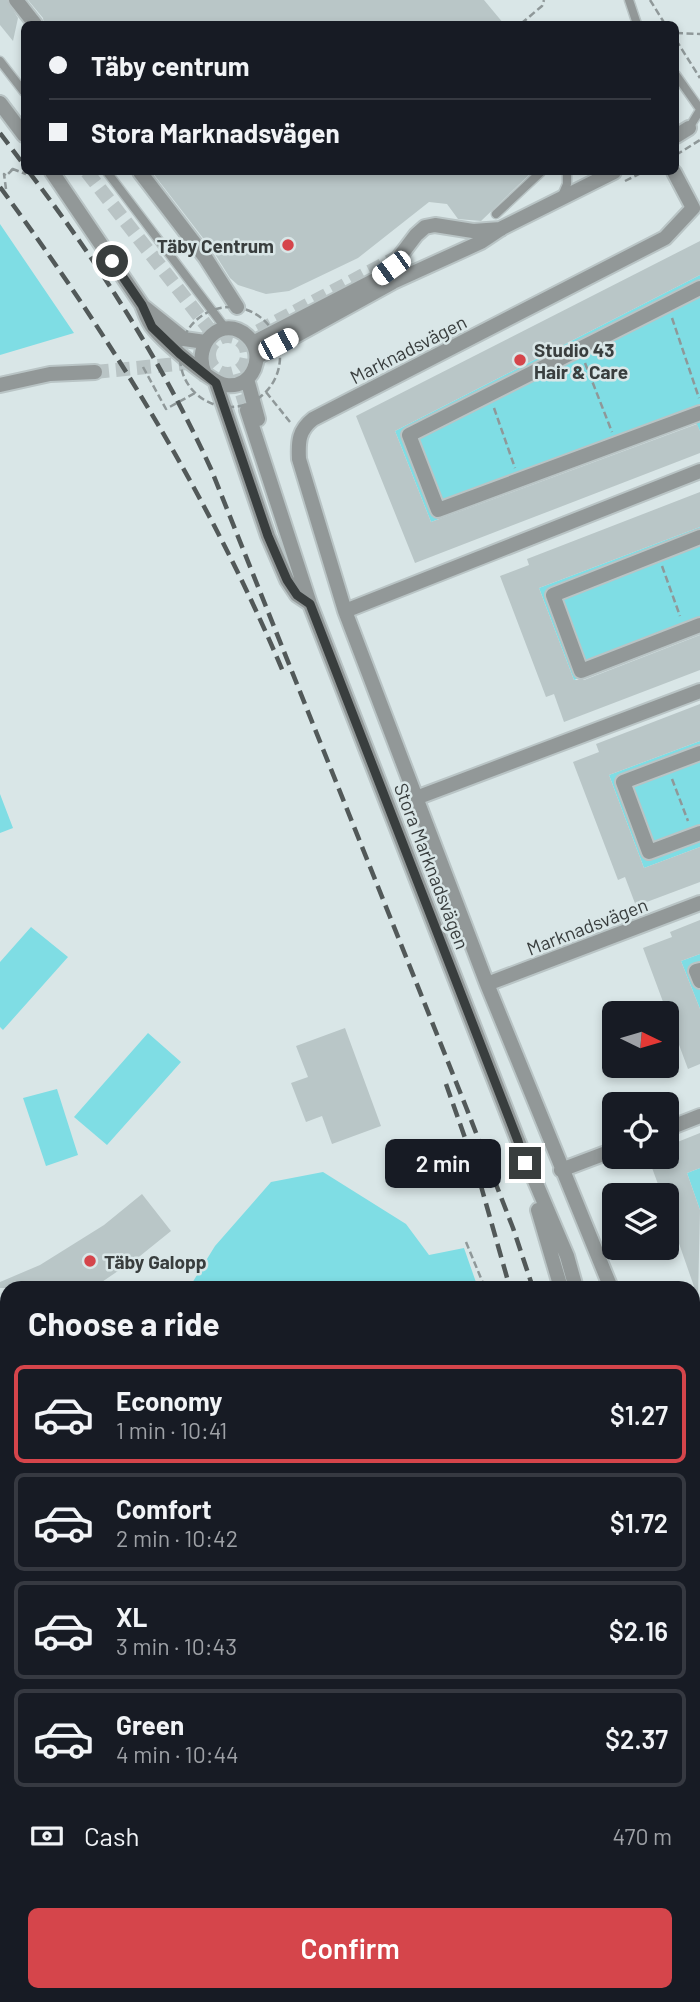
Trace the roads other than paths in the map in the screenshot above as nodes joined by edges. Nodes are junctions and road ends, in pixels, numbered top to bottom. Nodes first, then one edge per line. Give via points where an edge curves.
1 (16, 0) edge
2 (629, 0) edge
3 (33, 21) edge
4 (636, 21) edge
5 (0, 61) edge
6 (679, 79) edge
7 (21, 88) edge
8 (0, 103) edge
9 (700, 110) edge
10 (690, 128) joint
11 (21, 131) edge
12 (679, 134) edge
13 (54, 175) edge
14 (109, 175) edge
15 (142, 175) edge
16 (538, 175) edge
17 (567, 175) edge
18 (676, 175) edge
19 (595, 176) edge
20 (561, 198) junction
21 (496, 214) dead end
22 (446, 228) junction
23 (502, 228) junction
24 (440, 262) junction
25 (700, 288) edge
26 (142, 305) junction
27 (236, 307) dead end
28 (226, 329) junction
29 (205, 342) junction
30 (255, 350) junction
31 (95, 372) tunnel mouth
32 (211, 378) junction
33 (247, 379) junction
34 (0, 385) edge
35 (247, 410) tunnel mouth
36 (700, 413) edge
37 (700, 471) edge
38 (700, 537) edge
39 (310, 604) junction
40 (345, 611) junction
41 (700, 625) edge
42 (700, 691) edge
43 (700, 753) edge
44 (416, 798) junction
45 (697, 834) edge
46 (700, 903) edge
47 (700, 970) edge
48 (700, 981) edge
49 (487, 984) junction
50 (700, 1116) edge
51 (679, 1124) edge
52 (518, 1141) junction
53 (602, 1155) edge
54 (562, 1170) junction
55 (559, 1281) edge
56 (574, 1281) edge
57 (608, 1281) edge

1 - 3 street
2 - 4 lane
5 - 7 lane
6 - 9 lane
8 - 11 street
9 - 10 lane
10 - 12 street
13 - 26 street
14 - 28 lane
15 - 27 street via 205,257
16 - 21 lane
17 - 20 lane
18 - 40 street, Marknadsvägen via 693,208 665,238 313,419 301,432 299,459
19 - 20 street
20 - 23 street
22 - 23 street
22 - 24 street via 452,244
22 - 30 street via 425,227 375,280
23 - 24 street
24 - 30 street
25 - 36 street via 409,435 438,510
26 - 29 street via 184,339
26 - 32 street via 152,327
28 - 29 street
28 - 30 street via 239,331
29 - 32 street via 201,355
30 - 33 street via 255,369
31 - 34 street via 50,374
32 - 33 street via 229,386
32 - 39 street, Stora Marknadsvägen via 287,580
33 - 39 street, Stora Marknadsvägen via 312,579
35 - 39 street, Stora Marknadsvägen
37 - 40 street
38 - 41 street via 553,594 581,671
39 - 52 street, Stora Marknadsvägen
40 - 44 street
42 - 44 street
43 - 45 street via 623,782 649,852
44 - 49 street
46 - 49 street, Marknadsvägen
47 - 48 street via 696,971
49 - 54 street
50 - 51 street
52 - 55 street, Stora Marknadsvägen
52 - 56 street, Stora Marknadsvägen
53 - 54 street
54 - 57 street

